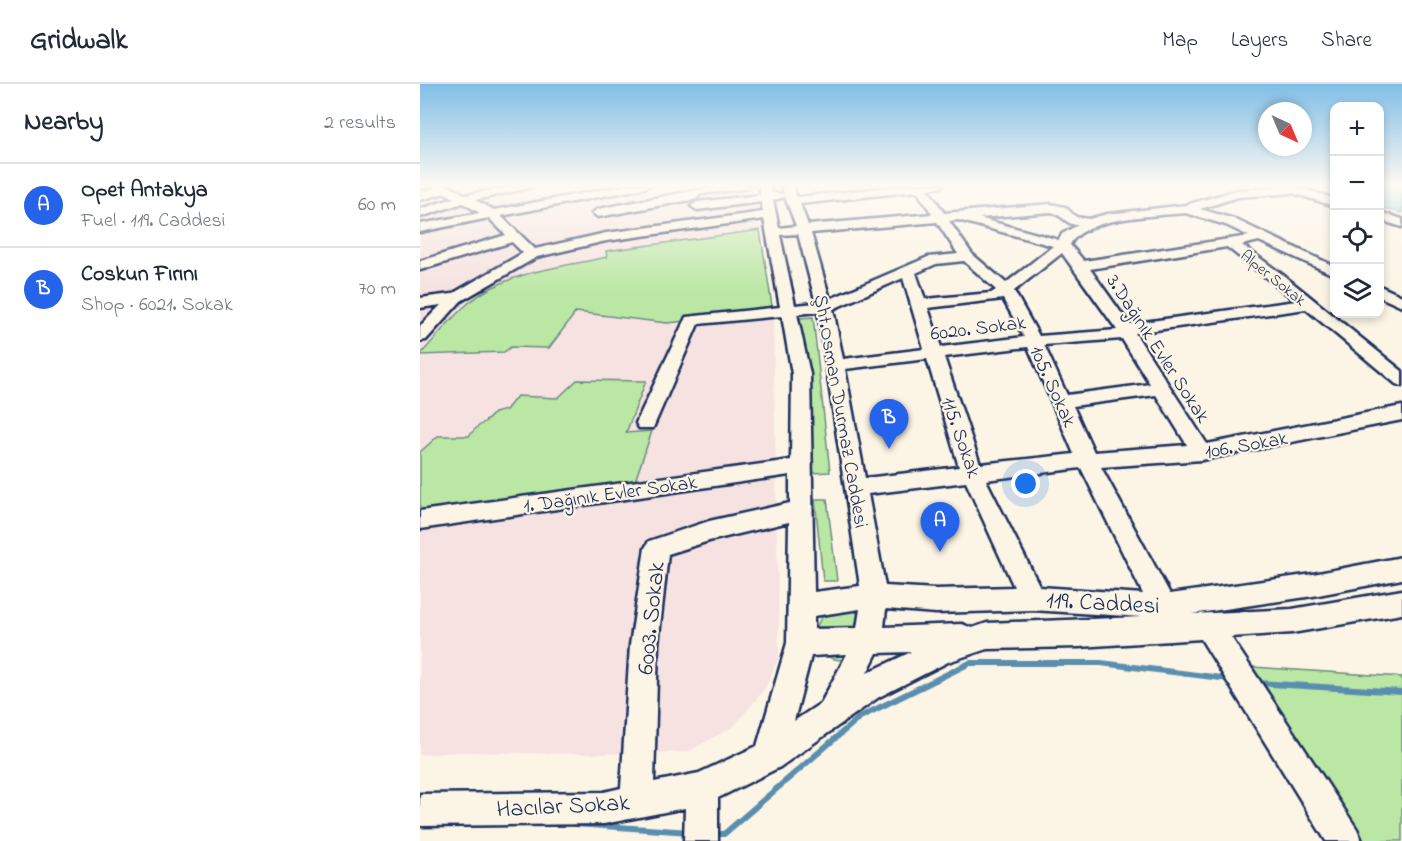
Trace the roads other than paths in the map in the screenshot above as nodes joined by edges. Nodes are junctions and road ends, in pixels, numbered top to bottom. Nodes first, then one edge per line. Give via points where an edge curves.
1 (459, 220) edge
2 (499, 220) edge
3 (600, 220) edge
4 (655, 220) edge
5 (698, 220) edge
6 (713, 220) edge
7 (771, 220) edge
8 (790, 220) edge
9 (801, 220) edge
10 (822, 220) edge
11 (941, 220) edge
12 (974, 220) edge
13 (1072, 220) edge
14 (1112, 220) edge
15 (1224, 220) edge
16 (1084, 221) dead end
17 (1230, 222) joint
18 (698, 224) junction
19 (420, 228) edge
20 (804, 229) junction
21 (653, 230) junction
22 (516, 236) junction
23 (606, 237) junction
24 (1258, 237) junction
25 (1230, 243) junction
26 (1063, 245) junction
27 (481, 248) junction
28 (532, 254) junction
29 (967, 257) junction
30 (1045, 260) junction
31 (1079, 263) junction
32 (420, 267) edge
33 (1330, 269) edge
34 (908, 270) junction
35 (490, 276) junction
36 (1006, 291) junction
37 (1384, 293) edge
38 (456, 298) junction
39 (1402, 302) edge
40 (420, 303) edge
41 (919, 304) junction
42 (1307, 304) junction
43 (825, 307) junction
44 (788, 311) junction
45 (1126, 332) junction
46 (420, 336) edge
47 (1034, 341) junction
48 (934, 353) junction
49 (835, 365) junction
50 (1402, 380) edge
51 (1162, 388) junction
52 (1059, 402) junction
53 (1402, 413) edge
54 (646, 423) dead end
55 (1202, 452) junction
56 (1087, 460) junction
57 (801, 466) junction
58 (972, 473) junction
59 (856, 487) junction
60 (801, 510) junction
61 (420, 520) edge
62 (1402, 568) edge
63 (875, 598) junction
64 (1032, 598) junction
65 (1402, 602) edge
66 (801, 606) junction
67 (1163, 607) junction
68 (1208, 626) junction
69 (987, 636) junction
70 (869, 641) junction
71 (801, 643) junction
72 (831, 714) junction
73 (769, 756) junction
74 (637, 801) junction
75 (420, 810) edge
76 (702, 815) edge
77 (1341, 837) edge

1 - 19 street
2 - 22 street
3 - 23 street
4 - 21 street
5 - 18 street
6 - 18 street
7 - 44 street, Şht.Osman Durmaz Caddesi
8 - 20 street
9 - 20 street, Şht.Osman Durmaz Caddesi
10 - 20 street
11 - 29 street, 105. Sokak
12 - 26 street
13 - 16 street
14 - 26 street via 1088,224 1067,237
15 - 17 street
17 - 24 street
18 - 21 street
20 - 43 street, Şht.Osman Durmaz Caddesi
21 - 23 street
22 - 27 street
22 - 28 street
23 - 28 street
24 - 25 street
24 - 33 street
25 - 31 street
25 - 42 street, Alper Sokak
26 - 30 street
26 - 31 street, 3.Dağınık Evler Sokak
27 - 32 street
27 - 35 street
28 - 35 street
29 - 34 street via 933,260
29 - 36 street, 105. Sokak
30 - 31 street
30 - 36 street
31 - 45 street, 3.Dağınık Evler Sokak
34 - 41 street, 115. Sokak
34 - 43 street
35 - 38 street
36 - 41 street via 985,299
36 - 47 street, 105. Sokak
37 - 39 street
38 - 40 street
38 - 46 street
41 - 48 street, 115. Sokak
42 - 45 street, 6020. Sokak
42 - 50 street, Alper Sokak
43 - 44 street
43 - 49 street, Şht.Osman Durmaz Caddesi
44 - 54 street via 692,320
44 - 57 street, Şht.Osman Durmaz Caddesi via 801,374
45 - 47 street, 6020. Sokak
45 - 51 street, 3.Dağınık Evler Sokak
47 - 48 street, 6020. Sokak
47 - 52 street, 105. Sokak
48 - 49 street, 6020. Sokak
48 - 58 street, 115. Sokak
49 - 59 street, Şht.Osman Durmaz Caddesi
51 - 52 street
51 - 55 street, 3.Dağınık Evler Sokak
52 - 56 street, 105. Sokak
53 - 55 street, 106. Sokak
55 - 56 street, 106. Sokak
56 - 58 street, 106. Sokak
56 - 67 street, 105. Sokak
57 - 60 street, Şht.Osman Durmaz Caddesi
57 - 61 street, 1. Dağınık Evler Sokak
58 - 59 street, 106. Sokak
58 - 64 street, 115. Sokak
59 - 63 street, Şht.Osman Durmaz Caddesi
60 - 66 street, Şht.Osman Durmaz Caddesi
60 - 74 street, 6003. Sokak via 657,548 644,645
62 - 67 street, 119. Caddesi
63 - 64 street, 119. Caddesi
63 - 66 street, 119. Caddesi
63 - 70 street, Şht.Osman Durmaz Caddesi
64 - 67 street, 119. Caddesi
65 - 68 street, 119. Caddesi via 1292,621
66 - 71 street, Şht.Osman Durmaz Caddesi
68 - 69 street, 119. Caddesi
68 - 77 street
69 - 70 street, 119. Caddesi
69 - 72 street, 119. Caddesi via 942,651 869,687
70 - 71 street, 119. Caddesi
70 - 72 street, Hacılar Sokak
71 - 73 street
72 - 73 street, Hacılar Sokak
73 - 76 street, Hacılar Sokak
74 - 75 street, Hacılar Sokak via 604,808
74 - 76 street, Hacılar Sokak

